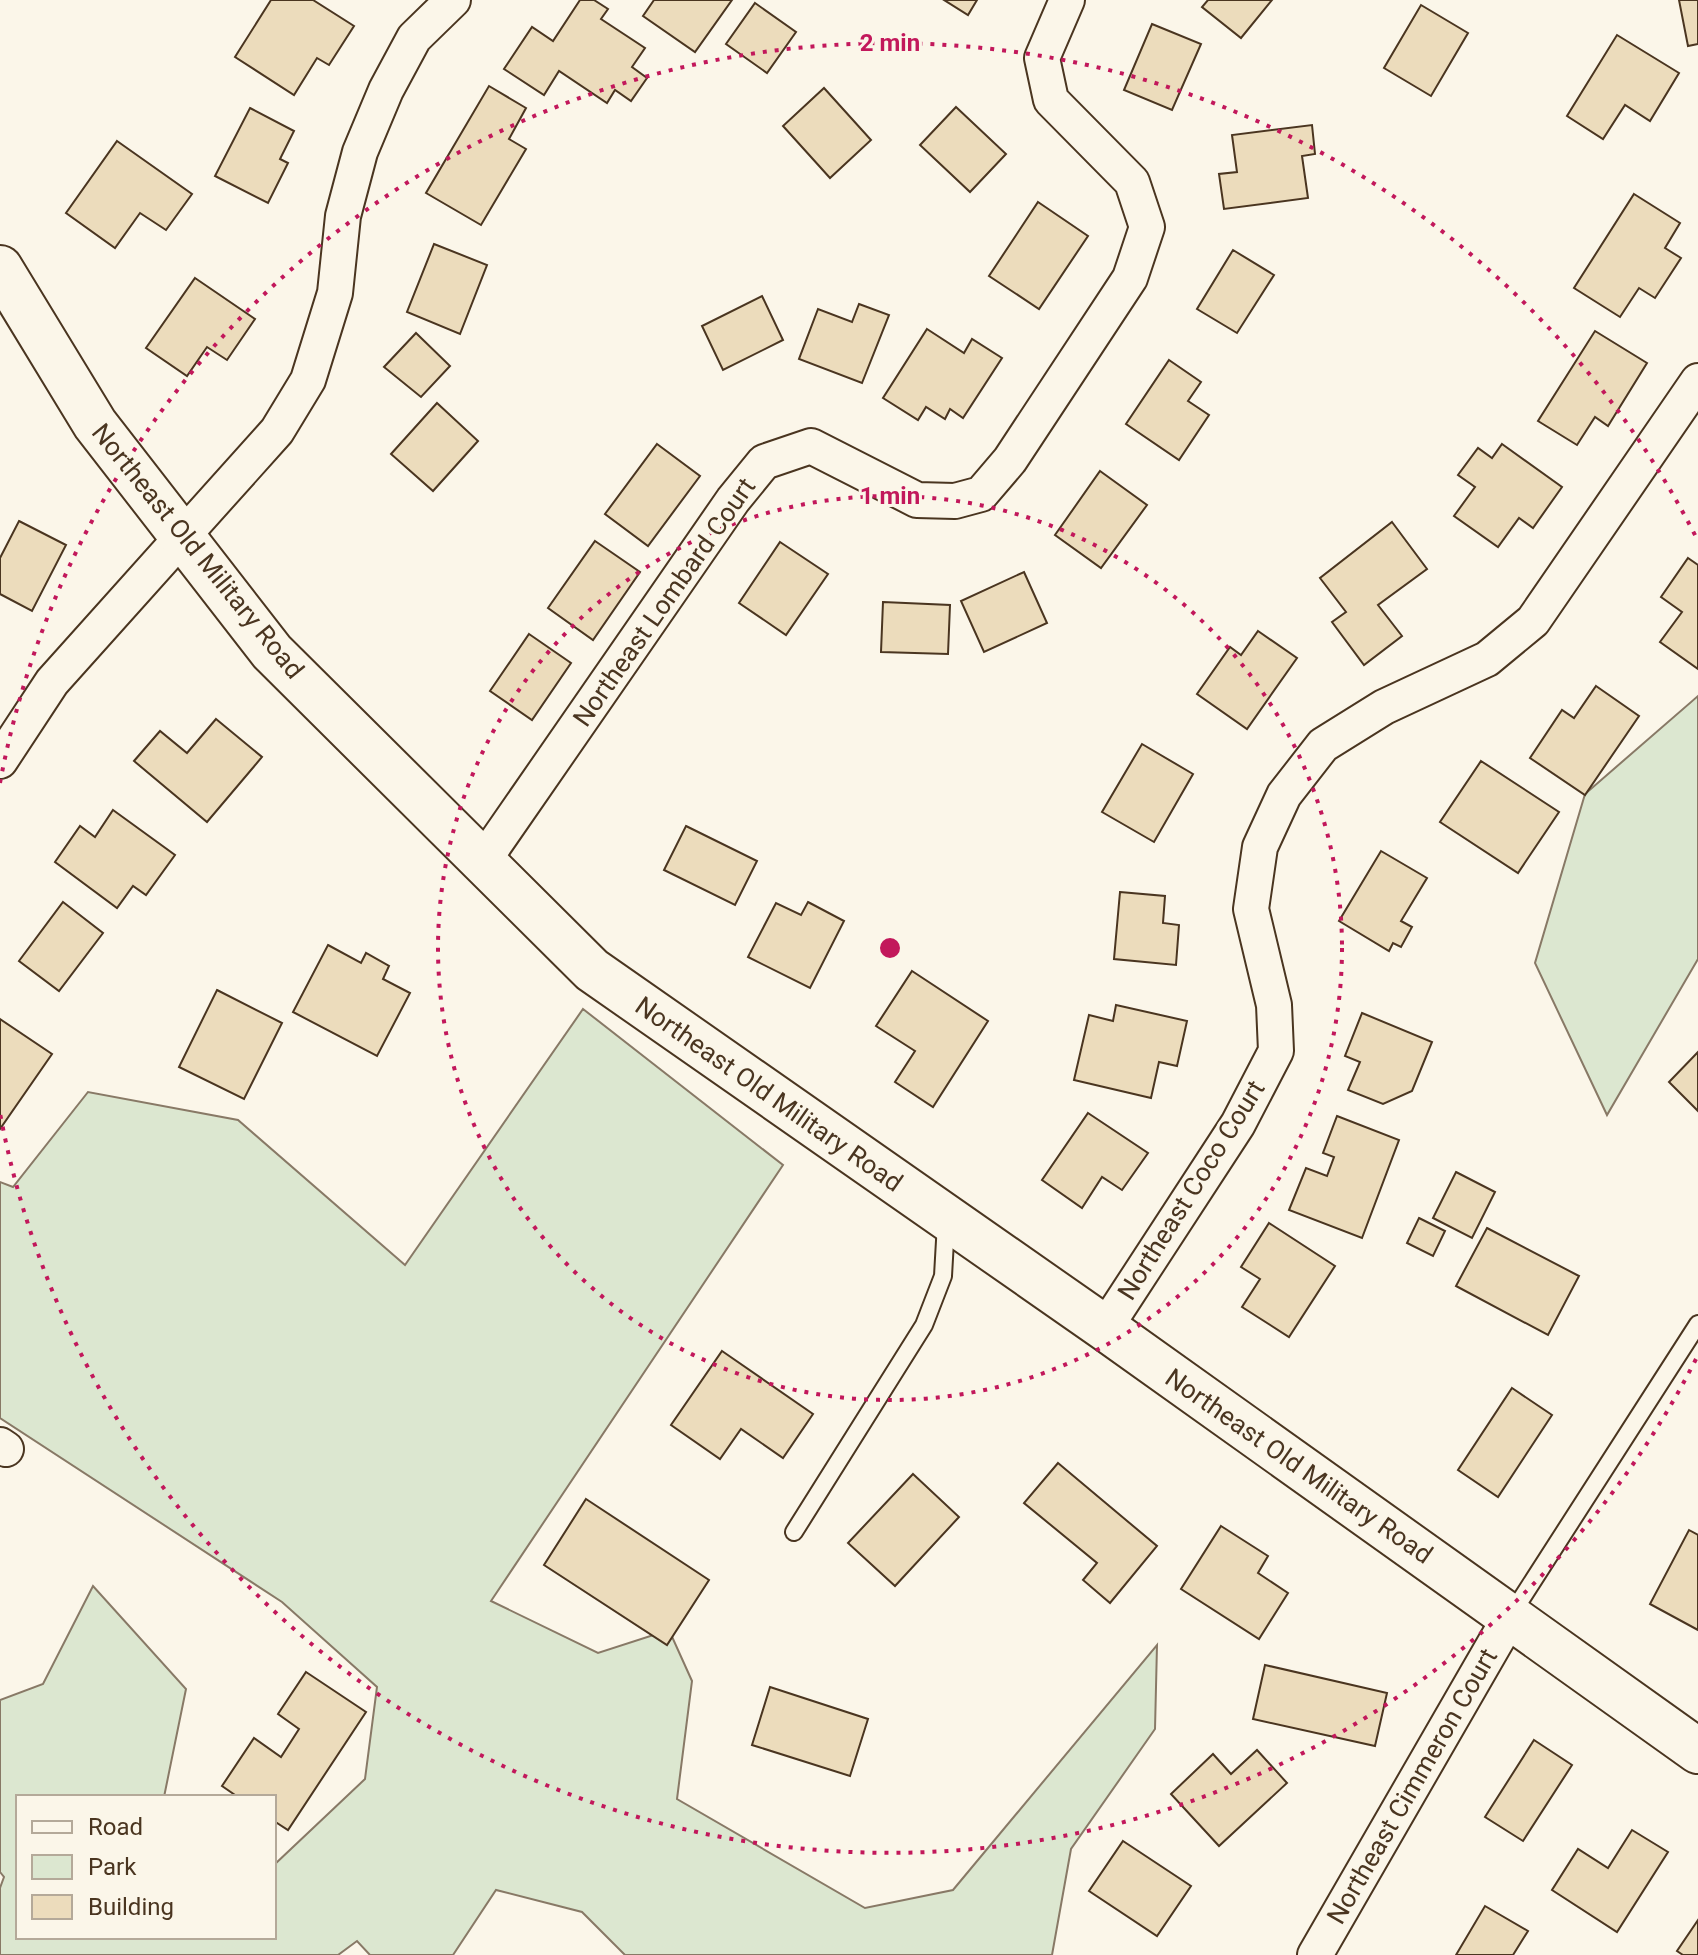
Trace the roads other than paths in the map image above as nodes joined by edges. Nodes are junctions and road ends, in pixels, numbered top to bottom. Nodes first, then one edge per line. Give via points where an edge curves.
1 (453, 0) edge
2 (1067, 0) edge
3 (0, 268) edge
4 (1698, 381) edge
5 (182, 538) junction
6 (0, 761) edge
7 (481, 864) junction
8 (947, 1218) junction
9 (1698, 1324) edge
10 (1105, 1328) junction
11 (794, 1532) dead end
12 (1510, 1617) junction
13 (1698, 1751) edge
14 (1315, 1955) edge

1 - 5 street via 414,38 360,152 343,216 335,293 308,380 277,431
2 - 7 street, Northeast Lombard Court via 1042,58 1051,100 1132,182 1147,227 1130,278 1010,460 981,494 955,501 917,500 811,446 764,462
3 - 5 street, Northeast Old Military Road via 95,424
4 - 10 street, Northeast Coco Court via 1533,621 1487,659 1384,707 1323,745 1284,795 1260,847 1251,909 1274,1005 1276,1051 1238,1124
5 - 6 street via 52,682
5 - 7 street, Northeast Old Military Road via 272,652
7 - 8 street, Northeast Old Military Road via 592,970
8 - 10 street, Northeast Old Military Road
8 - 11 lane via 943,1276 924,1325
9 - 12 lane
10 - 12 street, Northeast Old Military Road
12 - 13 street, Northeast Old Military Road
12 - 14 street, Northeast Cimmeron Court

